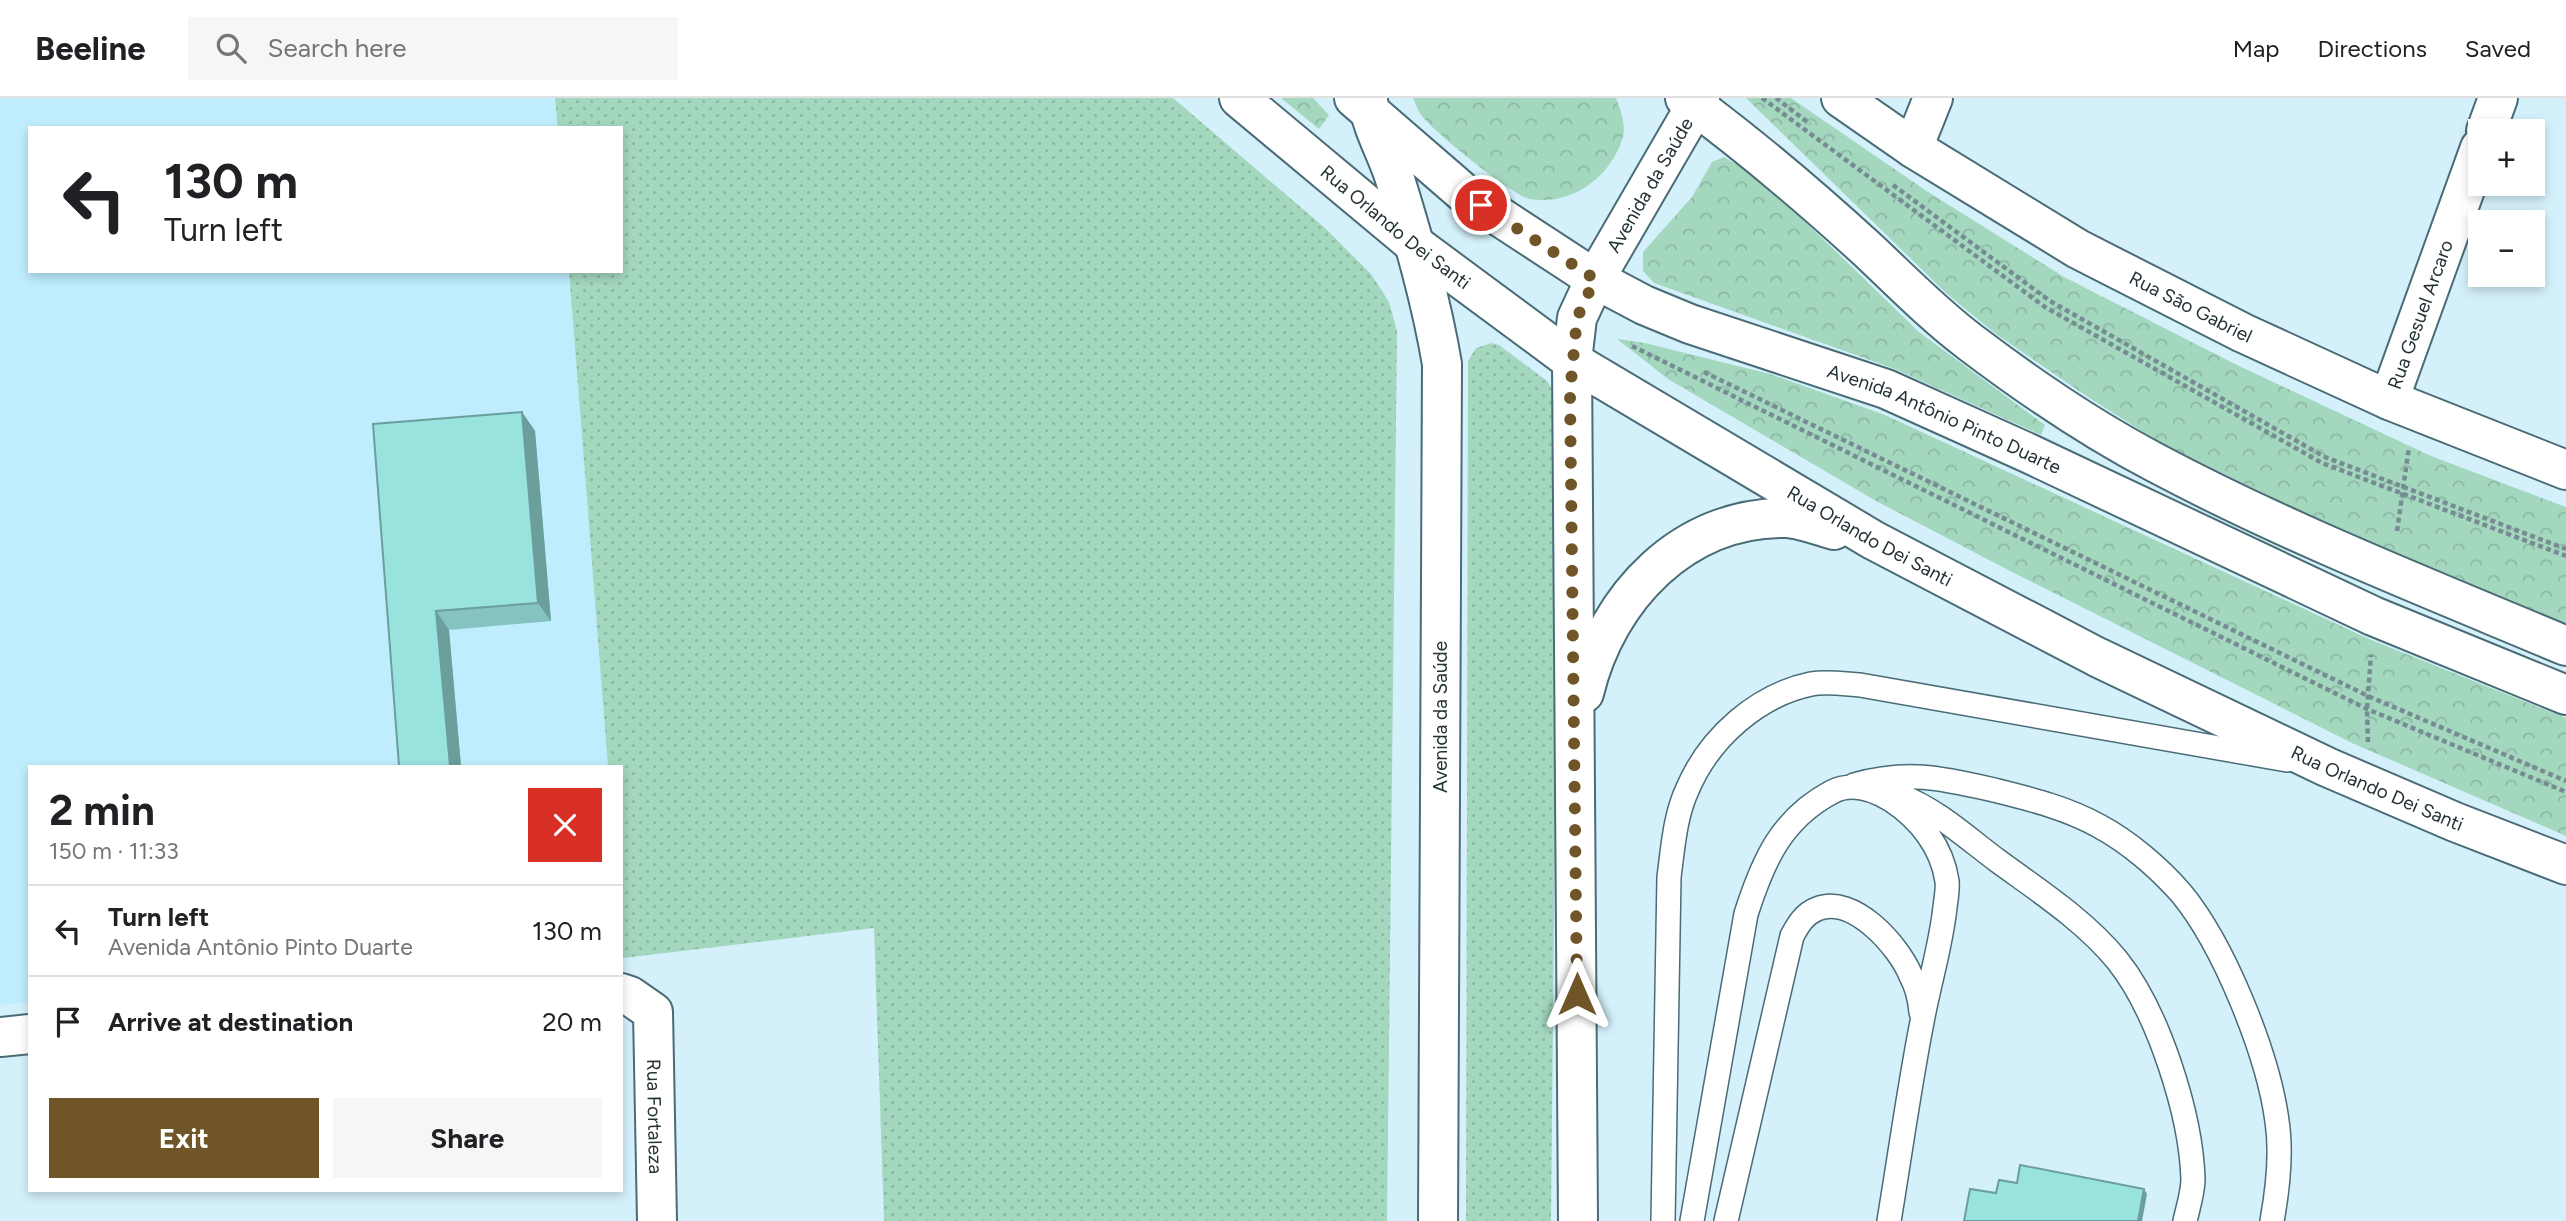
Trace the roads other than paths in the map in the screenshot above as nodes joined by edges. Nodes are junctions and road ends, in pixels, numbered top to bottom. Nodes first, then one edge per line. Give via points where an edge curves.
1 (1239, 98) edge
2 (1841, 98) edge
3 (1933, 98) edge
4 (2498, 98) edge
5 (1694, 101) edge
6 (1364, 102) edge
7 (2490, 119) edge
8 (1913, 148) junction
9 (2468, 181) edge
10 (1414, 244) junction
11 (1595, 279) junction
12 (1572, 362) junction
13 (2389, 400) junction
14 (2566, 470) edge
15 (1873, 540) junction
16 (2566, 646) edge
17 (2566, 695) edge
18 (1575, 729) junction
19 (2327, 767) junction
20 (1854, 785) junction
21 (2566, 865) edge
22 (637, 1002) edge
23 (1922, 1021) junction
24 (28, 1034) edge
25 (0, 1037) edge
26 (657, 1221) edge
27 (1438, 1221) edge
28 (1578, 1221) edge
29 (1663, 1221) edge
30 (1692, 1221) edge
31 (1726, 1221) edge
32 (1889, 1221) edge
33 (2186, 1221) edge
34 (2272, 1221) edge

1 - 10 main road, Rua Orlando Dei Santi
2 - 8 main road, Rua São Gabriel
3 - 8 main road
4 - 7 main road
5 - 11 main road, Avenida da Saúde
5 - 16 main road via 1803,192 1933,312 2078,417 2155,462 2323,544
6 - 10 main road, Avenida da Saúde
6 - 11 main road, Avenida Antônio Pinto Duarte via 1465,194
8 - 13 main road, Rua São Gabriel via 2078,249
9 - 13 main road, Rua Gesuel Arcaro
10 - 12 main road, Rua Orlando Dei Santi
10 - 27 main road, Avenida da Saúde via 1442,364
11 - 12 main road, Avenida da Saúde via 1577,318
11 - 17 main road, Avenida Antônio Pinto Duarte via 1690,324 1886,389 2373,616
12 - 15 main road, Rua Orlando Dei Santi
12 - 18 main road, Avenida da Saúde
13 - 14 main road, Rua São Gabriel
15 - 18 main road via 1789,518 1748,521 1675,552 1643,579 1609,625 1589,670
15 - 19 main road, Rua Orlando Dei Santi via 2097,657
18 - 28 main road, Avenida da Saúde
19 - 21 main road, Rua Orlando Dei Santi
19 - 29 lane via 1860,685 1814,683 1774,696 1739,719 1710,752 1688,788 1674,832 1669,877
20 - 23 lane via 1889,799 1914,817 1943,862 1947,884 1943,930
20 - 30 lane via 1836,789 1797,816 1759,874 1746,914
20 - 33 lane via 1885,790 1934,813 2076,919 2117,961 2167,1056 2186,1124 2193,1181
20 - 34 lane via 1912,775 2065,810 2132,848 2181,894 2225,967 2270,1083 2279,1158
22 - 26 main road, Rua Fortaleza
23 - 31 lane via 1911,973 1868,921 1832,906 1816,909 1802,919 1792,936
23 - 32 lane
24 - 25 main road

